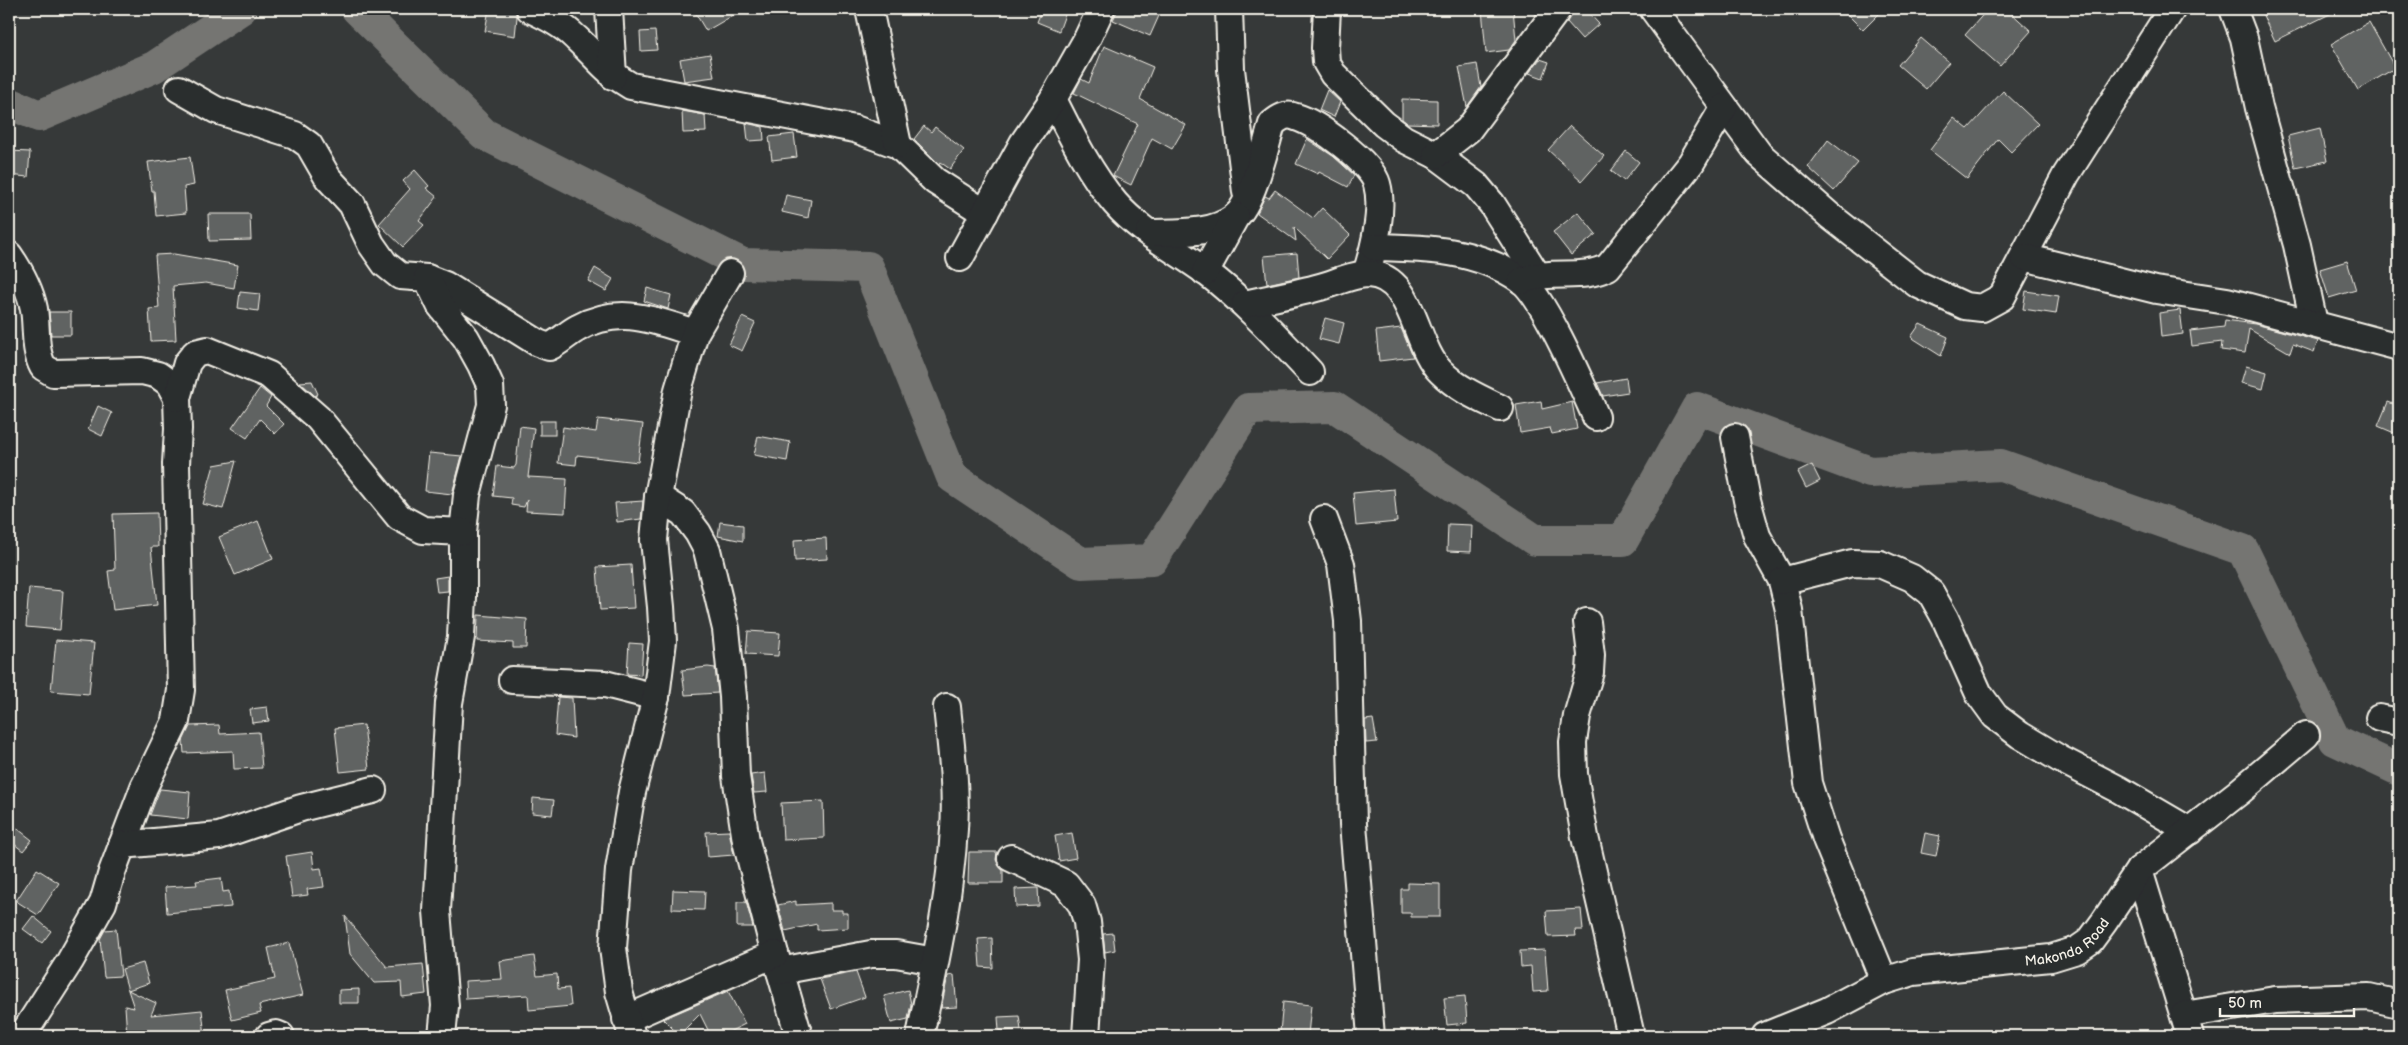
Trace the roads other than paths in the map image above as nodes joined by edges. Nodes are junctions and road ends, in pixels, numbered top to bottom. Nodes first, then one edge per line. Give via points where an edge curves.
1 (530, 9) edge
2 (609, 9) edge
3 (869, 9) edge
4 (1101, 9) edge
5 (1229, 9) edge
6 (1327, 9) edge
7 (1558, 9) edge
8 (2172, 9) edge
9 (2233, 9) edge
10 (1659, 11) edge
11 (613, 76) junction
12 (179, 89) dead end
13 (1053, 99) junction
14 (1724, 107) junction
15 (898, 145) junction
16 (1436, 155) junction
17 (1241, 209) junction
18 (985, 213) junction
19 (1149, 233) junction
20 (1374, 247) junction
21 (9, 255) edge
22 (2024, 257) junction
23 (960, 258) dead end
24 (1205, 272) junction
25 (730, 273) dead end
26 (1366, 274) junction
27 (427, 278) junction
28 (1529, 278) junction
29 (1246, 304) junction
30 (2314, 323) junction
31 (695, 333) junction
32 (2399, 347) edge
33 (1310, 372) dead end
34 (177, 398) junction
35 (1500, 408) dead end
36 (1596, 417) dead end
37 (1735, 437) dead end
38 (658, 497) junction
39 (1324, 519) dead end
40 (463, 532) junction
41 (1782, 581) junction
42 (1587, 622) dead end
43 (512, 680) dead end
44 (656, 697) junction
45 (947, 707) dead end
46 (2306, 735) dead end
47 (373, 790) dead end
48 (2190, 831) junction
49 (122, 845) junction
50 (1011, 858) dead end
51 (2139, 870) junction
52 (935, 961) junction
53 (777, 963) junction
54 (1884, 981) junction
55 (2399, 1004) edge
56 (2187, 1026) edge
57 (629, 1028) edge
58 (22, 1036) edge
59 (268, 1036) edge
60 (281, 1036) edge
61 (442, 1036) edge
62 (799, 1036) edge
63 (920, 1036) edge
64 (1086, 1036) edge
65 (1371, 1036) edge
66 (1631, 1036) edge
67 (1765, 1036) edge

1 - 11 street via 555,21 576,37
2 - 11 street
3 - 15 street
4 - 13 street
5 - 17 street
6 - 16 street via 1326,62 1334,74 1384,124
7 - 16 street via 1468,130
8 - 22 street via 2066,175
9 - 30 street via 2244,38
10 - 14 street
11 - 15 street via 631,86 855,129
12 - 27 street via 216,110 295,135 310,146 328,178 352,204 371,244 385,264 400,276
13 - 18 street via 1023,143
13 - 19 street via 1077,148 1116,204
14 - 22 street via 1759,154 1830,216 1917,284 1965,306 1982,308 2002,297
14 - 28 street via 1692,163 1608,267 1596,273
15 - 18 street via 936,181
16 - 28 street via 1476,185 1492,204
17 - 19 street via 1214,227 1188,232
17 - 20 street via 1272,124 1281,116 1295,116 1349,149 1372,172 1377,184 1378,203
17 - 24 street
18 - 23 street
19 - 24 street
20 - 26 street
20 - 28 street via 1430,248 1472,256
21 - 34 street via 22,274 33,307 43,367 53,373 142,371 158,375 169,383
22 - 30 street via 2156,290 2227,301
24 - 29 street
25 - 31 street
26 - 29 street
26 - 35 street via 1382,276 1397,286 1407,301 1427,354 1441,372 1464,390
27 - 31 street via 445,285 549,347 576,328 599,318 627,315
27 - 40 street via 440,305 466,338 490,385 491,405 467,495
28 - 36 street
29 - 33 street
30 - 32 street
31 - 38 street via 678,390
34 - 40 street via 186,363 195,353 207,350 269,375 318,418 399,517 423,530
34 - 49 street via 181,690 176,721 144,787
37 - 41 street via 1757,536
38 - 44 street via 654,540 663,641
38 - 53 street via 683,514 707,550 726,629 736,776 746,841
39 - 65 street via 1341,564 1348,621 1353,824
40 - 61 street via 461,627 450,703 436,911 445,1006
41 - 48 street via 1852,563 1880,564 1912,578 1931,593 1979,694 1995,716 2020,735
41 - 54 street via 1789,610 1808,783 1826,839
42 - 66 street via 1590,672 1577,716 1573,742 1574,774 1585,837
43 - 44 street via 605,684
44 - 57 street via 632,792 619,870 613,948 619,992
45 - 52 street via 954,827 948,895
46 - 48 street, Makonda Road
47 - 49 street via 300,808 219,836
48 - 51 street, Makonda Road
49 - 58 street via 103,903
50 - 64 street via 1066,884 1082,904 1091,960
51 - 54 street, Makonda Road via 2100,928 2078,950 2051,958 1913,972
51 - 56 street
52 - 53 street via 896,954 871,954
52 - 63 street
53 - 57 street
53 - 62 street
54 - 67 street, Makonda Road
55 - 56 street via 2369,997 2275,1000
59 - 60 street

